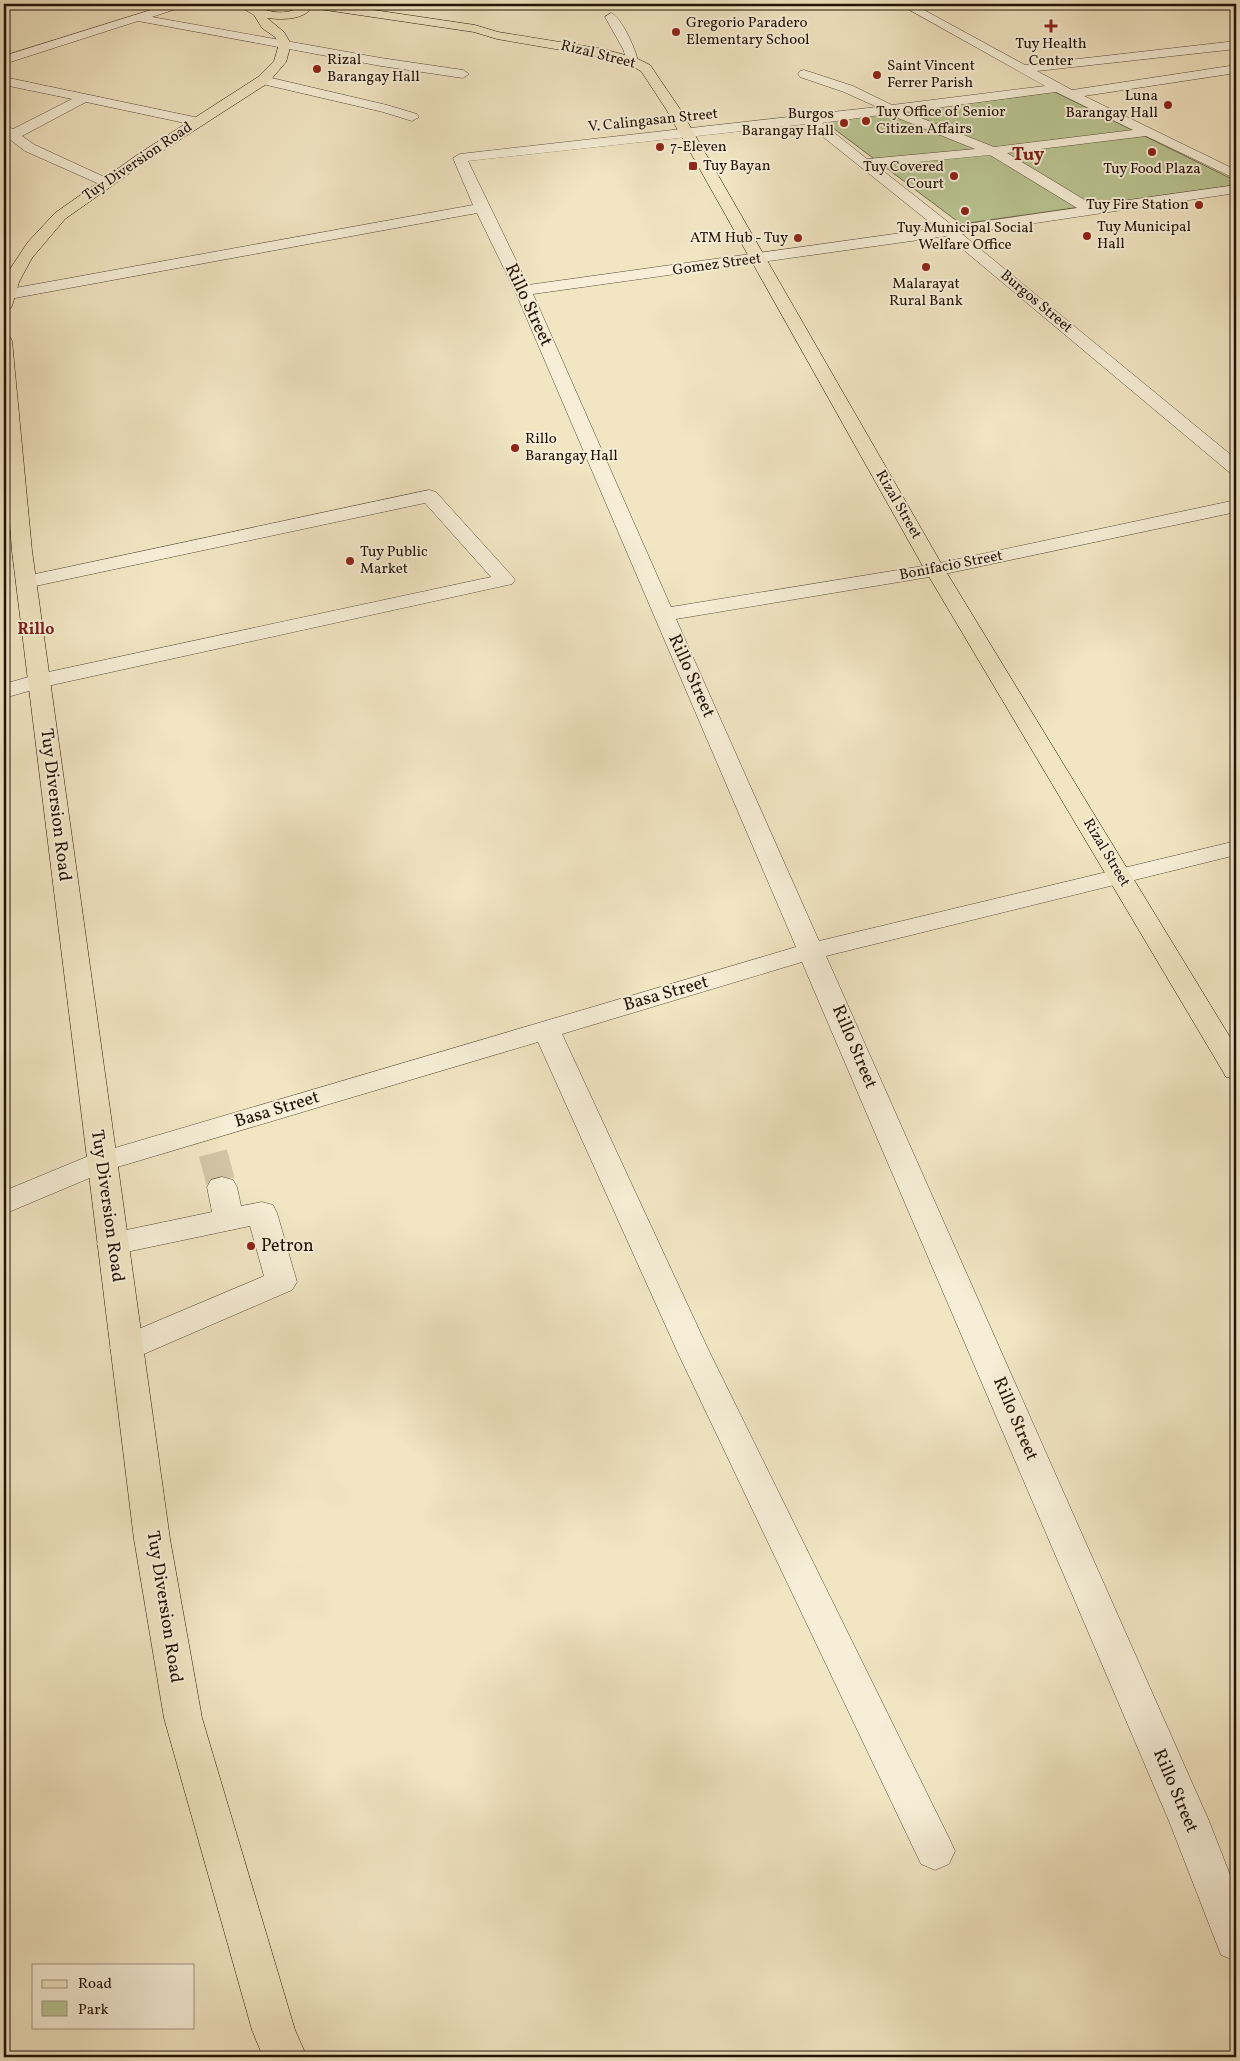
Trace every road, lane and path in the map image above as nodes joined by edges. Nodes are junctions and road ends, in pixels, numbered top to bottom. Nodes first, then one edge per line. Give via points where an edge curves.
1 (181, 4) edge
2 (241, 4) edge
3 (312, 4) edge
4 (905, 4) edge
5 (257, 9) edge
6 (299, 10) edge
7 (611, 16) dead end
8 (138, 18) junction
9 (497, 35) junction
10 (282, 40) junction
11 (1236, 45) edge
12 (1236, 51) edge
13 (4, 60) edge
14 (632, 61) junction
15 (1236, 69) edge
16 (1028, 72) junction
17 (463, 74) dead end
18 (804, 74) dead end
19 (263, 80) junction
20 (4, 81) edge
21 (1058, 88) junction
22 (1071, 94) junction
23 (84, 98) junction
24 (890, 110) junction
25 (412, 117) dead end
26 (810, 120) junction
27 (199, 122) junction
28 (8, 132) edge
29 (1148, 132) junction
30 (688, 134) junction
31 (994, 151) junction
32 (460, 158) joint
33 (866, 163) junction
34 (1236, 175) edge
35 (106, 183) junction
36 (1236, 189) edge
37 (482, 208) junction
38 (1092, 211) junction
39 (951, 232) junction
40 (758, 259) junction
41 (523, 291) junction
42 (4, 298) edge
43 (4, 341) edge
44 (1236, 468) edge
45 (1236, 506) edge
46 (935, 570) junction
47 (26, 582) junction
48 (663, 615) junction
49 (39, 681) junction
50 (4, 691) edge
51 (1236, 848) edge
52 (1120, 876) junction
53 (812, 951) junction
54 (546, 1029) junction
55 (1236, 1070) edge
56 (101, 1162) junction
57 (222, 1187) tunnel mouth
58 (4, 1203) edge
59 (229, 1220) junction
60 (112, 1244) junction
61 (126, 1348) junction
62 (934, 1851) dead end
63 (1236, 1941) edge
64 (285, 2057) edge

1 - 8 street
2 - 5 main road
3 - 9 main road, Rizal Street
4 - 16 street
5 - 6 main road, Rizal Street via 274,15
5 - 10 main road
6 - 9 main road, Rizal Street via 349,13
6 - 10 main road, Tuy Diversion Road
7 - 14 street
8 - 10 street
8 - 13 street
9 - 14 main road, Rizal Street
10 - 17 street via 381,62
10 - 19 main road, Tuy Diversion Road via 280,62
11 - 16 street
12 - 16 street
14 - 30 main road, Rizal Street via 646,68
15 - 22 street
16 - 21 street
18 - 24 street via 874,100
19 - 25 street
19 - 27 main road, Tuy Diversion Road
20 - 23 street
21 - 22 street
21 - 24 street, V. Calingasan Street
22 - 29 street
23 - 27 street
23 - 28 street
24 - 26 street, V. Calingasan Street
24 - 31 street
26 - 30 street, V. Calingasan Street
26 - 33 street, Burgos Street
27 - 35 main road, Tuy Diversion Road
28 - 35 street via 30,148
29 - 31 street
29 - 34 street
30 - 32 street, V. Calingasan Street
30 - 40 main road, Rizal Street
31 - 33 street
31 - 38 street
32 - 37 street, Rillo Street
33 - 39 street, Burgos Street
35 - 42 main road, Tuy Diversion Road via 60,216 14,274
36 - 38 street, Gomez Street
37 - 41 street, Rillo Street
37 - 42 street
38 - 39 street, Gomez Street
39 - 40 street, Gomez Street
39 - 44 street, Burgos Street
40 - 41 street, Gomez Street
40 - 46 main road, Rizal Street
41 - 48 street, Rillo Street
43 - 47 main road, Tuy Diversion Road
45 - 46 street, Bonifacio Street
46 - 48 street, Bonifacio Street
46 - 52 main road, Rizal Street
47 - 49 main road, Tuy Diversion Road
47 - 49 street via 429,496 505,580
48 - 53 street, Rillo Street
49 - 50 street
49 - 56 main road, Tuy Diversion Road
51 - 52 street, Basa Street
52 - 53 street, Basa Street
52 - 55 main road, Rizal Street
53 - 54 street, Basa Street
53 - 63 street, Rillo Street via 1189,1821
54 - 56 street, Basa Street via 211,1142
54 - 62 street via 693,1352
56 - 58 street, Basa Street
56 - 60 main road, Tuy Diversion Road
57 - 59 street
59 - 60 street
59 - 61 street via 262,1213 281,1282
60 - 61 main road, Tuy Diversion Road
61 - 64 main road, Tuy Diversion Road via 152,1539 182,1718 274,2030

